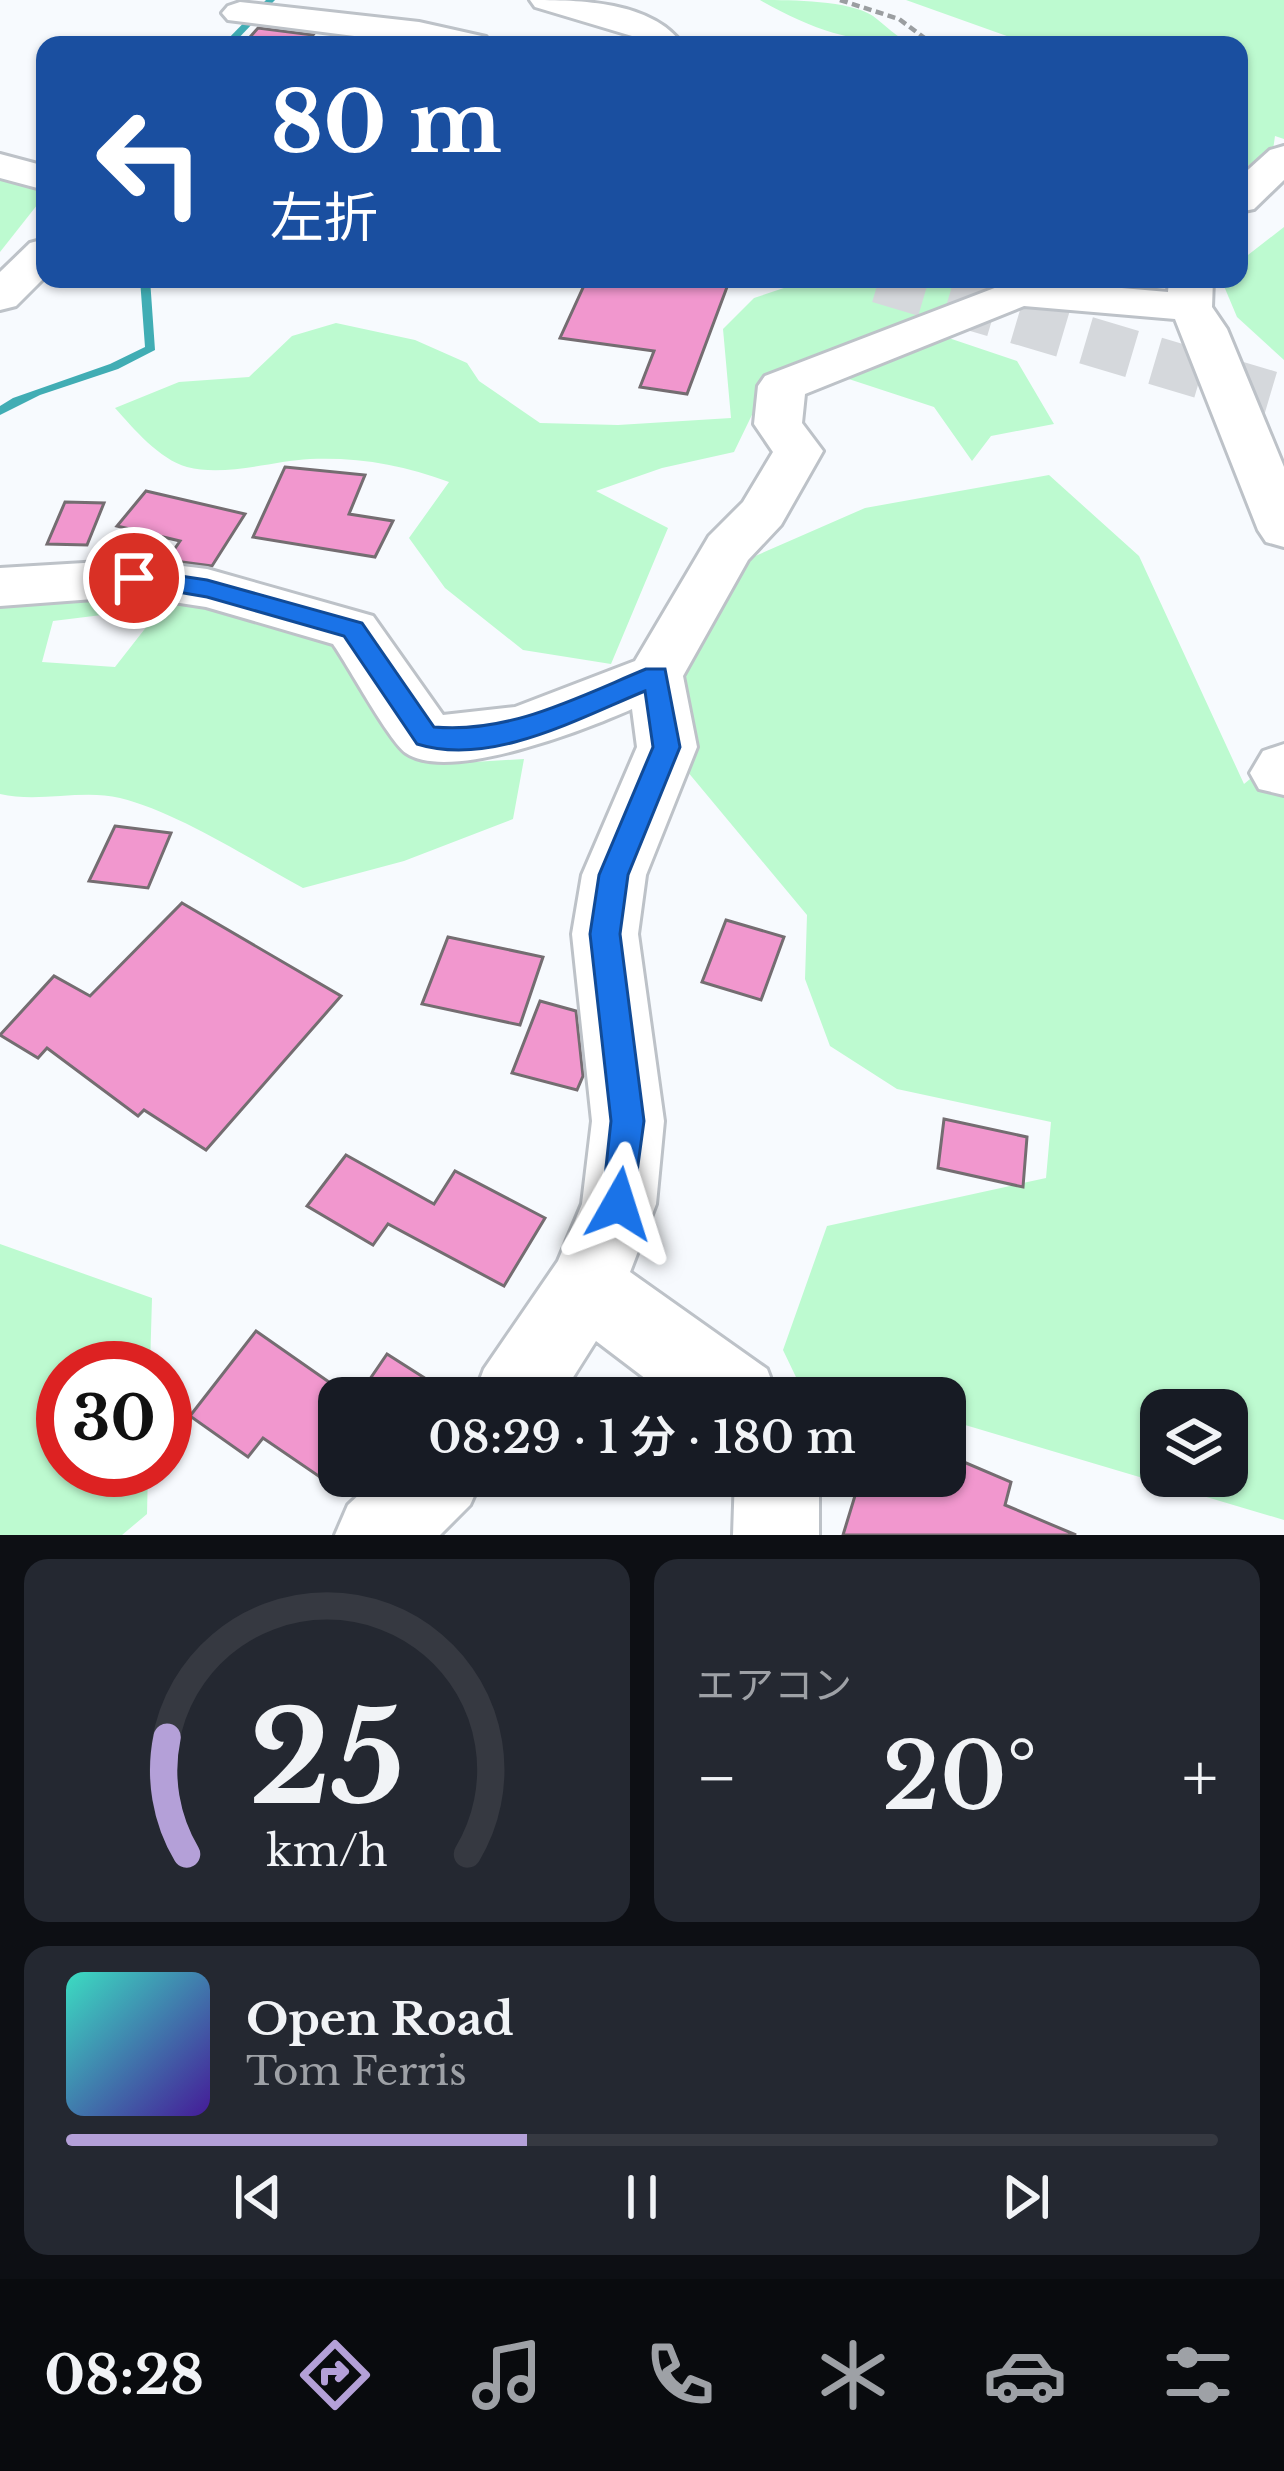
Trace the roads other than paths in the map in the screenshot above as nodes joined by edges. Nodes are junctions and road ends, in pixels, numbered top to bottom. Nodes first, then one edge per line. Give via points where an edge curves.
1 (548, 0) edge
2 (246, 7) edge
3 (218, 36) edge
4 (432, 36) edge
5 (659, 36) edge
6 (1284, 158) edge
7 (0, 166) edge
8 (36, 176) edge
9 (1284, 211) edge
10 (1248, 213) edge
11 (1248, 218) edge
12 (36, 261) edge
13 (1191, 293) edge
14 (0, 297) edge
15 (1284, 530) edge
16 (0, 587) edge
17 (656, 676) junction
18 (586, 1287) junction
19 (527, 1377) edge
20 (709, 1377) edge
21 (419, 1497) edge
22 (777, 1497) edge
23 (378, 1535) edge
24 (776, 1535) edge

1 - 5 street
2 - 3 street
2 - 4 street
6 - 10 street
7 - 8 street
9 - 11 street
12 - 14 street
13 - 15 street
13 - 17 street via 1019,292 782,386 778,424 798,451 763,513 728,549
16 - 17 street via 134,578 207,588 353,630 426,737 464,740 536,725
17 - 18 street via 667,747 614,875 605,934 628,1121 619,1204
18 - 19 street
18 - 20 street
21 - 23 street
22 - 24 street

